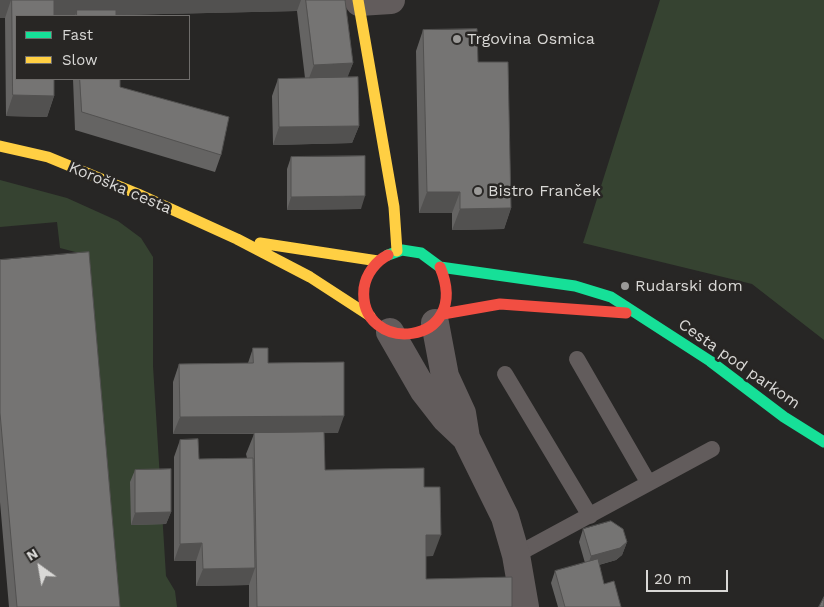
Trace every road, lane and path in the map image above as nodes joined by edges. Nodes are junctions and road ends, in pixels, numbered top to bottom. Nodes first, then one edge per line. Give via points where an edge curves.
1 (391, 0) edge
2 (359, 1) edge
3 (0, 146) edge
4 (237, 239) junction
5 (397, 251) junction
6 (378, 261) junction
7 (440, 268) junction
8 (635, 314) junction
9 (439, 318) junction
10 (380, 324) junction
11 (576, 359) dead end
12 (505, 374) dead end
13 (466, 438) junction
14 (824, 442) edge
15 (712, 449) dead end
16 (648, 482) junction
17 (590, 516) junction
18 (516, 555) junction
19 (525, 607) edge

1 - 2 street
2 - 5 main road via 394,207
3 - 4 main road, Koroška cesta via 48,157
4 - 6 main road
4 - 10 main road via 310,277
5 - 6 main road
5 - 7 main road via 421,253
6 - 10 main road via 370,269 363,291 365,304
7 - 8 main road, Cesta pod parkom via 575,286 611,297
7 - 9 main road via 448,290 447,302
8 - 9 main road via 500,304
8 - 14 main road, Cesta pod parkom via 710,361
9 - 10 main road via 426,330 414,334 403,335
9 - 13 street via 445,376 462,413
10 - 13 street via 424,391
11 - 16 lane
12 - 17 lane
13 - 18 street via 505,517
15 - 16 lane
16 - 17 lane
17 - 18 lane
18 - 19 street

